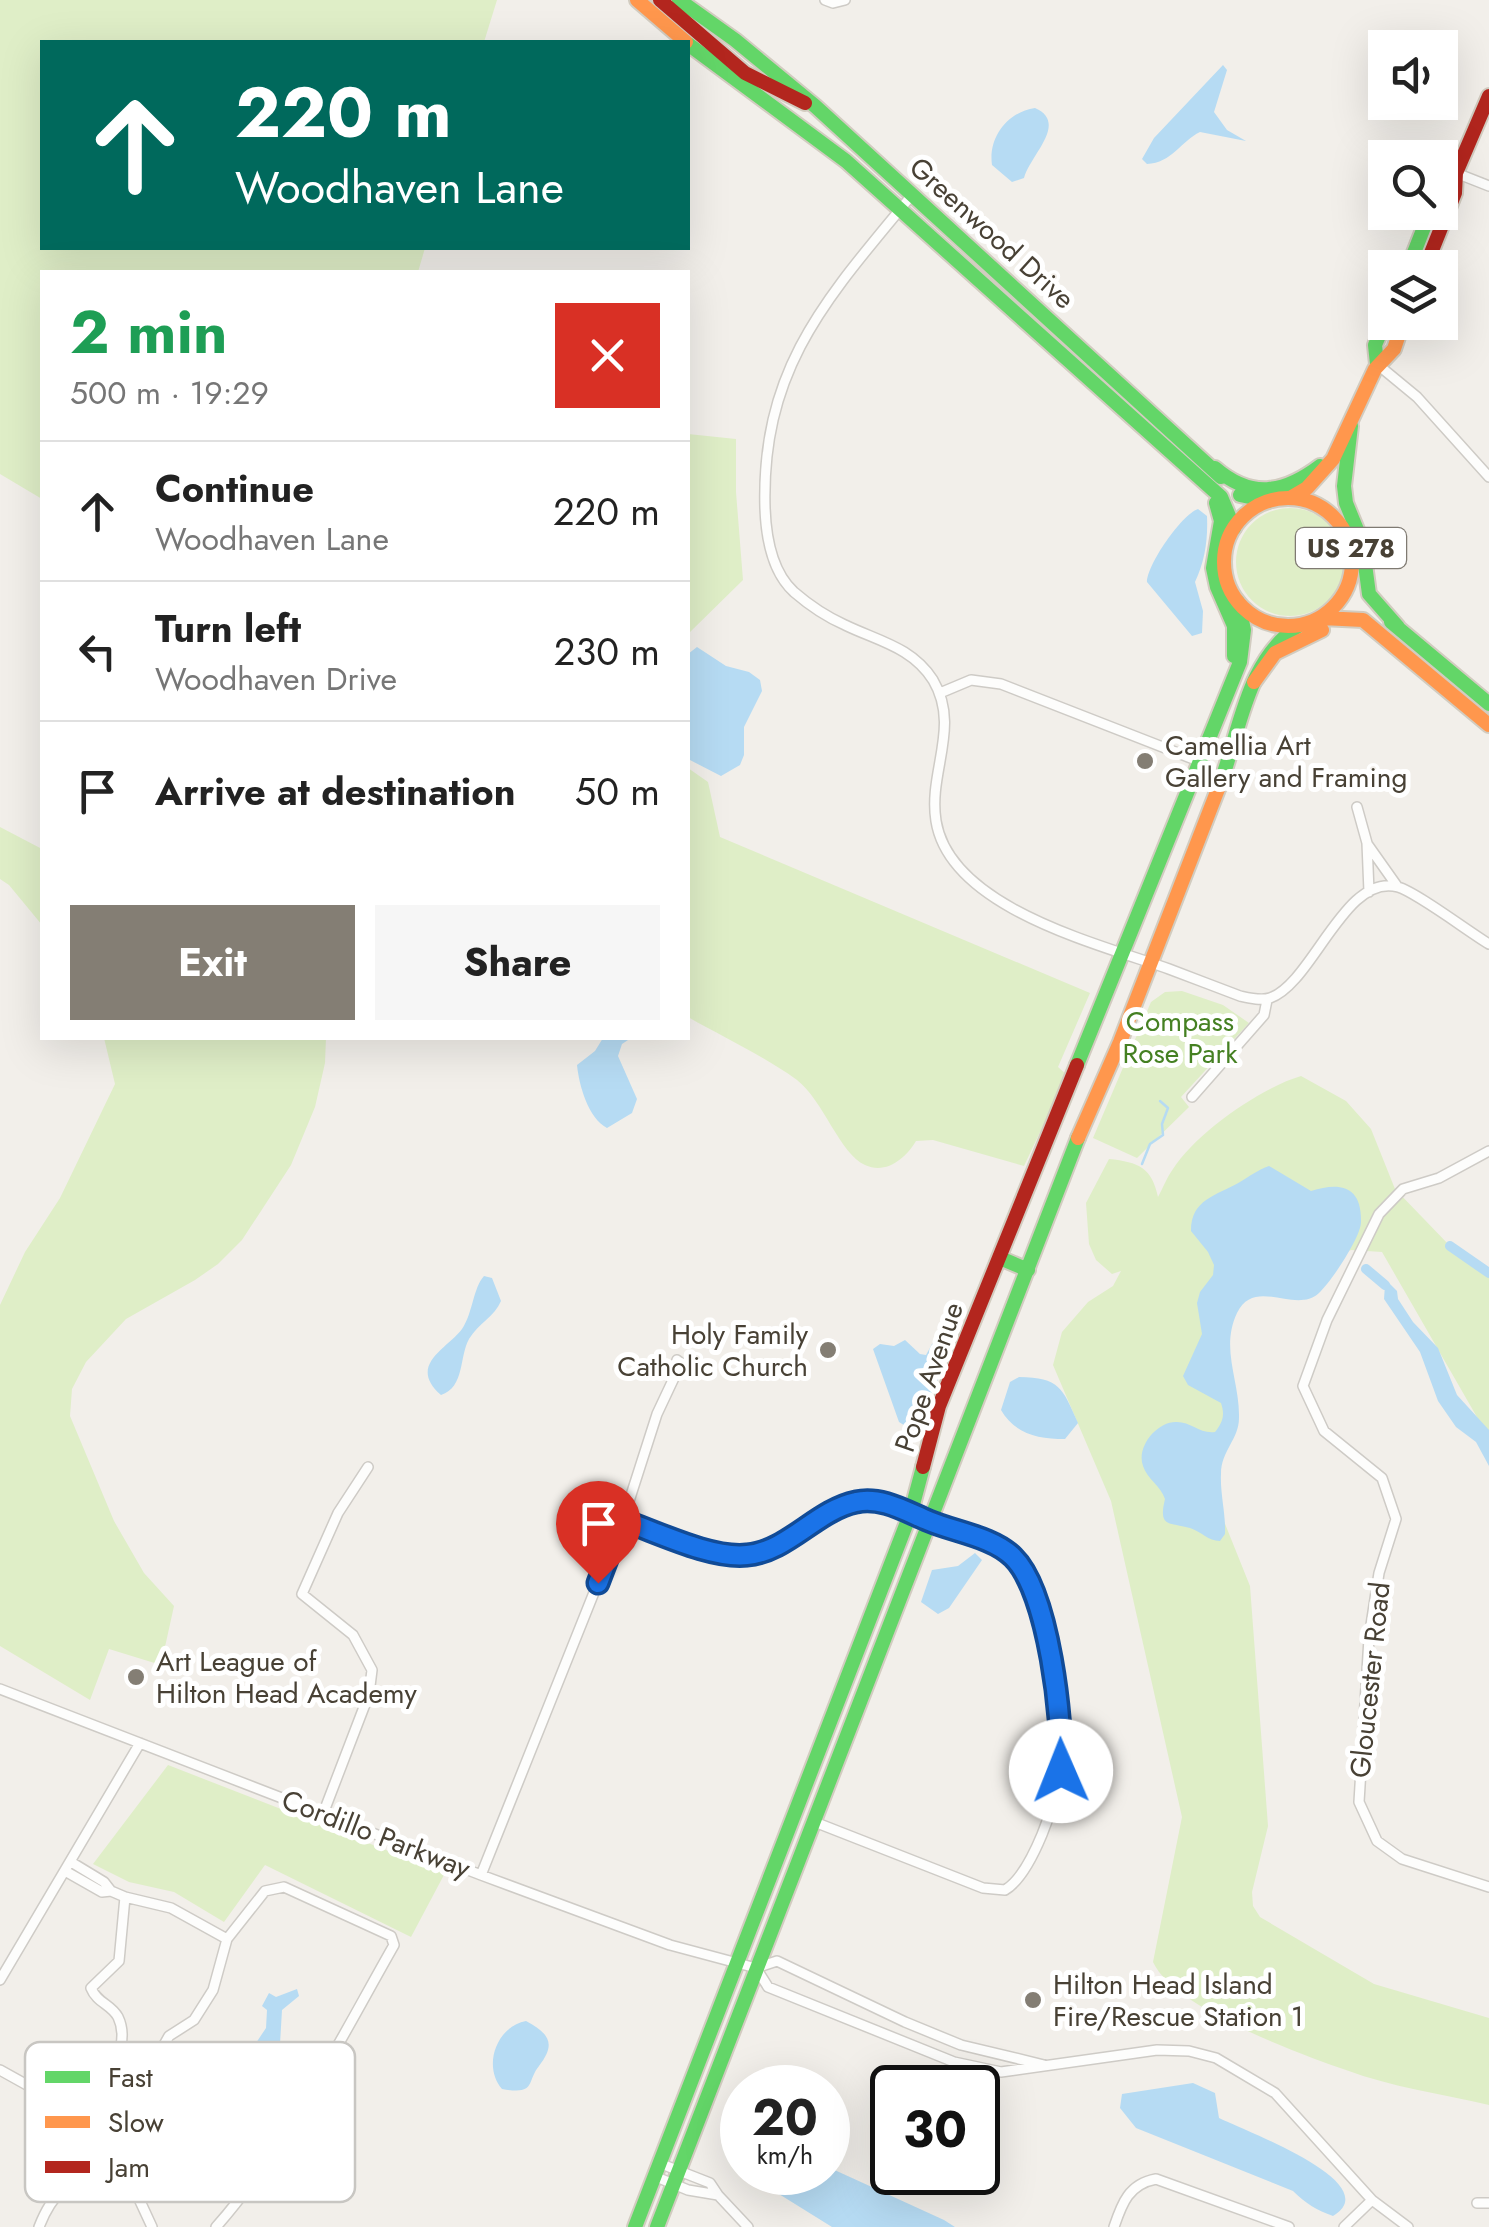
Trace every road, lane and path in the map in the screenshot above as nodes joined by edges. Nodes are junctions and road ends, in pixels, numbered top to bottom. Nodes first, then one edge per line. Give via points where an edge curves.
1 (636, 0) edge
2 (660, 0) edge
3 (679, 0) edge
4 (846, 0) edge
5 (829, 2) edge
6 (683, 40) edge
7 (690, 45) edge
8 (1489, 96) edge
9 (815, 106) junction
10 (1458, 168) edge
11 (1458, 174) edge
12 (1489, 186) edge
13 (912, 195) junction
14 (900, 210) junction
15 (1378, 340) edge
16 (1396, 340) edge
17 (1378, 364) junction
18 (1351, 426) junction
19 (1215, 468) junction
20 (1199, 476) junction
21 (1489, 477) edge
22 (1290, 498) junction
23 (1268, 501) junction
24 (1234, 528) junction
25 (1346, 533) junction
26 (1352, 572) junction
27 (1238, 602) junction
28 (1322, 618) junction
29 (1298, 626) junction
30 (1398, 627) junction
31 (1399, 650) junction
32 (1231, 682) junction
33 (1254, 682) junction
34 (940, 693) junction
35 (1489, 704) edge
36 (1489, 725) edge
37 (1201, 762) junction
38 (1357, 807) dead end
39 (1367, 842) junction
40 (1397, 886) junction
41 (1369, 892) junction
42 (1489, 944) edge
43 (1124, 954) junction
44 (1150, 963) junction
45 (1267, 1000) junction
46 (1192, 1097) dead end
47 (1489, 1152) edge
48 (1000, 1258) junction
49 (1028, 1270) junction
50 (676, 1360) dead end
51 (368, 1467) dead end
52 (911, 1512) junction
53 (622, 1520) junction
54 (929, 1521) junction
55 (0, 1689) edge
56 (140, 1744) junction
57 (322, 1814) junction
58 (812, 1822) junction
59 (68, 1866) junction
60 (480, 1875) junction
61 (1489, 1887) edge
62 (125, 1897) junction
63 (227, 1940) junction
64 (736, 1962) junction
65 (756, 1968) junction
66 (0, 1980) edge
67 (120, 2042) edge
68 (166, 2042) edge
69 (339, 2042) edge
70 (1044, 2065) junction
71 (0, 2070) edge
72 (25, 2083) edge
73 (657, 2169) junction
74 (678, 2178) junction
75 (1372, 2200) junction
76 (49, 2202) edge
77 (140, 2202) edge
78 (238, 2202) edge
79 (1477, 2203) dead end
80 (1489, 2204) edge
81 (39, 2227) edge
82 (152, 2227) edge
83 (216, 2227) edge
84 (634, 2227) edge
85 (658, 2227) edge
86 (748, 2227) edge
87 (1114, 2227) edge
88 (1289, 2227) edge
89 (1344, 2227) edge
90 (1408, 2227) edge

1 - 6 main road, Greenwood Drive
2 - 9 main road via 739,68
3 - 9 main road, Greenwood Drive
4 - 5 street
7 - 14 main road, Greenwood Drive via 808,129
8 - 10 main road
9 - 13 main road, Greenwood Drive
11 - 12 street
13 - 14 street
13 - 19 main road, Greenwood Drive
14 - 20 main road, Greenwood Drive
14 - 34 street via 828,302 786,372 771,424 766,521 774,560 794,592 840,623 910,653
15 - 17 main road, US 278
16 - 17 main road, US 278
17 - 18 main road, US 278
17 - 21 street via 1418,396
18 - 19 main road via 1319,467 1284,485 1244,488
18 - 22 main road, US 278 via 1326,471
18 - 25 main road, US 278 via 1336,485
18 - 30 main road via 1346,503 1362,542 1369,594
19 - 23 main road, Greenwood Drive via 1236,493
20 - 24 main road, Greenwood Drive via 1226,502
20 - 32 main road via 1221,515 1213,568 1234,626
22 - 23 main road, US 278
22 - 25 main road, US 278 via 1322,508
23 - 24 main road, US 278
24 - 27 main road via 1224,555
25 - 26 main road, US 278
26 - 28 main road, US 278 via 1339,603
26 - 30 main road via 1366,602
27 - 29 main road via 1266,623
27 - 32 main road, Pope Avenue via 1244,646
28 - 29 main road
28 - 31 main road via 1363,620
29 - 33 main road, Pope Avenue via 1266,653
30 - 35 main road
31 - 33 main road via 1363,626 1334,626 1283,647
31 - 36 main road
32 - 37 main road, Pope Avenue
33 - 44 main road, Pope Avenue
34 - 37 street via 970,680 1001,684
34 - 43 street via 946,725 936,817 946,847 982,890 1010,909
37 - 43 main road, Pope Avenue
38 - 39 street
39 - 40 street
39 - 41 street
40 - 41 street
40 - 42 street
41 - 45 street via 1285,990
43 - 44 street
43 - 48 main road, Pope Avenue
44 - 45 street
44 - 49 main road, Pope Avenue
45 - 46 street via 1264,1015
47 - 61 street, Gloucester Road via 1403,1189 1380,1214 1326,1320 1303,1386 1324,1431 1382,1478 1396,1519 1369,1638 1359,1802 1377,1841 1402,1859
48 - 49 main road
48 - 52 main road, Pope Avenue via 939,1406
49 - 54 main road, Pope Avenue
50 - 53 street via 682,1363 657,1414
51 - 57 street via 338,1513 302,1594 352,1635 372,1670 369,1694
52 - 53 street via 853,1502 746,1556
52 - 54 street
52 - 64 main road, Pope Avenue
53 - 60 street
54 - 58 main road, Pope Avenue
54 - 58 street via 1004,1550 1033,1591 1053,1670 1062,1751 1039,1839 1022,1876 994,1890
55 - 56 street, Cordillo Parkway
56 - 57 street, Cordillo Parkway
56 - 59 street
57 - 60 street, Cordillo Parkway
58 - 65 main road, Pope Avenue
59 - 62 street via 102,1892
59 - 66 street
60 - 64 street, Cordillo Parkway
62 - 63 street via 171,1908
62 - 67 street via 118,1961 92,1988 120,2022
63 - 68 street via 212,1990 194,2020
63 - 69 street via 265,1891 284,1887 391,1936 394,1946
64 - 65 street, Cordillo Parkway
64 - 73 main road, Pope Avenue
65 - 70 street, Cordillo Parkway via 777,1961 961,2045
65 - 70 street, Cordillo Parkway via 768,1987 954,2062 1016,2073
65 - 74 main road, Pope Avenue
70 - 75 street, Cordillo Parkway via 1157,2050 1216,2058 1274,2093
71 - 72 street
73 - 74 street
73 - 84 main road, Pope Avenue
74 - 85 main road, Pope Avenue
74 - 86 street via 705,2196 718,2196
75 - 89 street
75 - 90 street, Cordillo Parkway
76 - 81 street
77 - 82 street
78 - 83 street
79 - 80 street
87 - 88 street via 1131,2191 1156,2179

